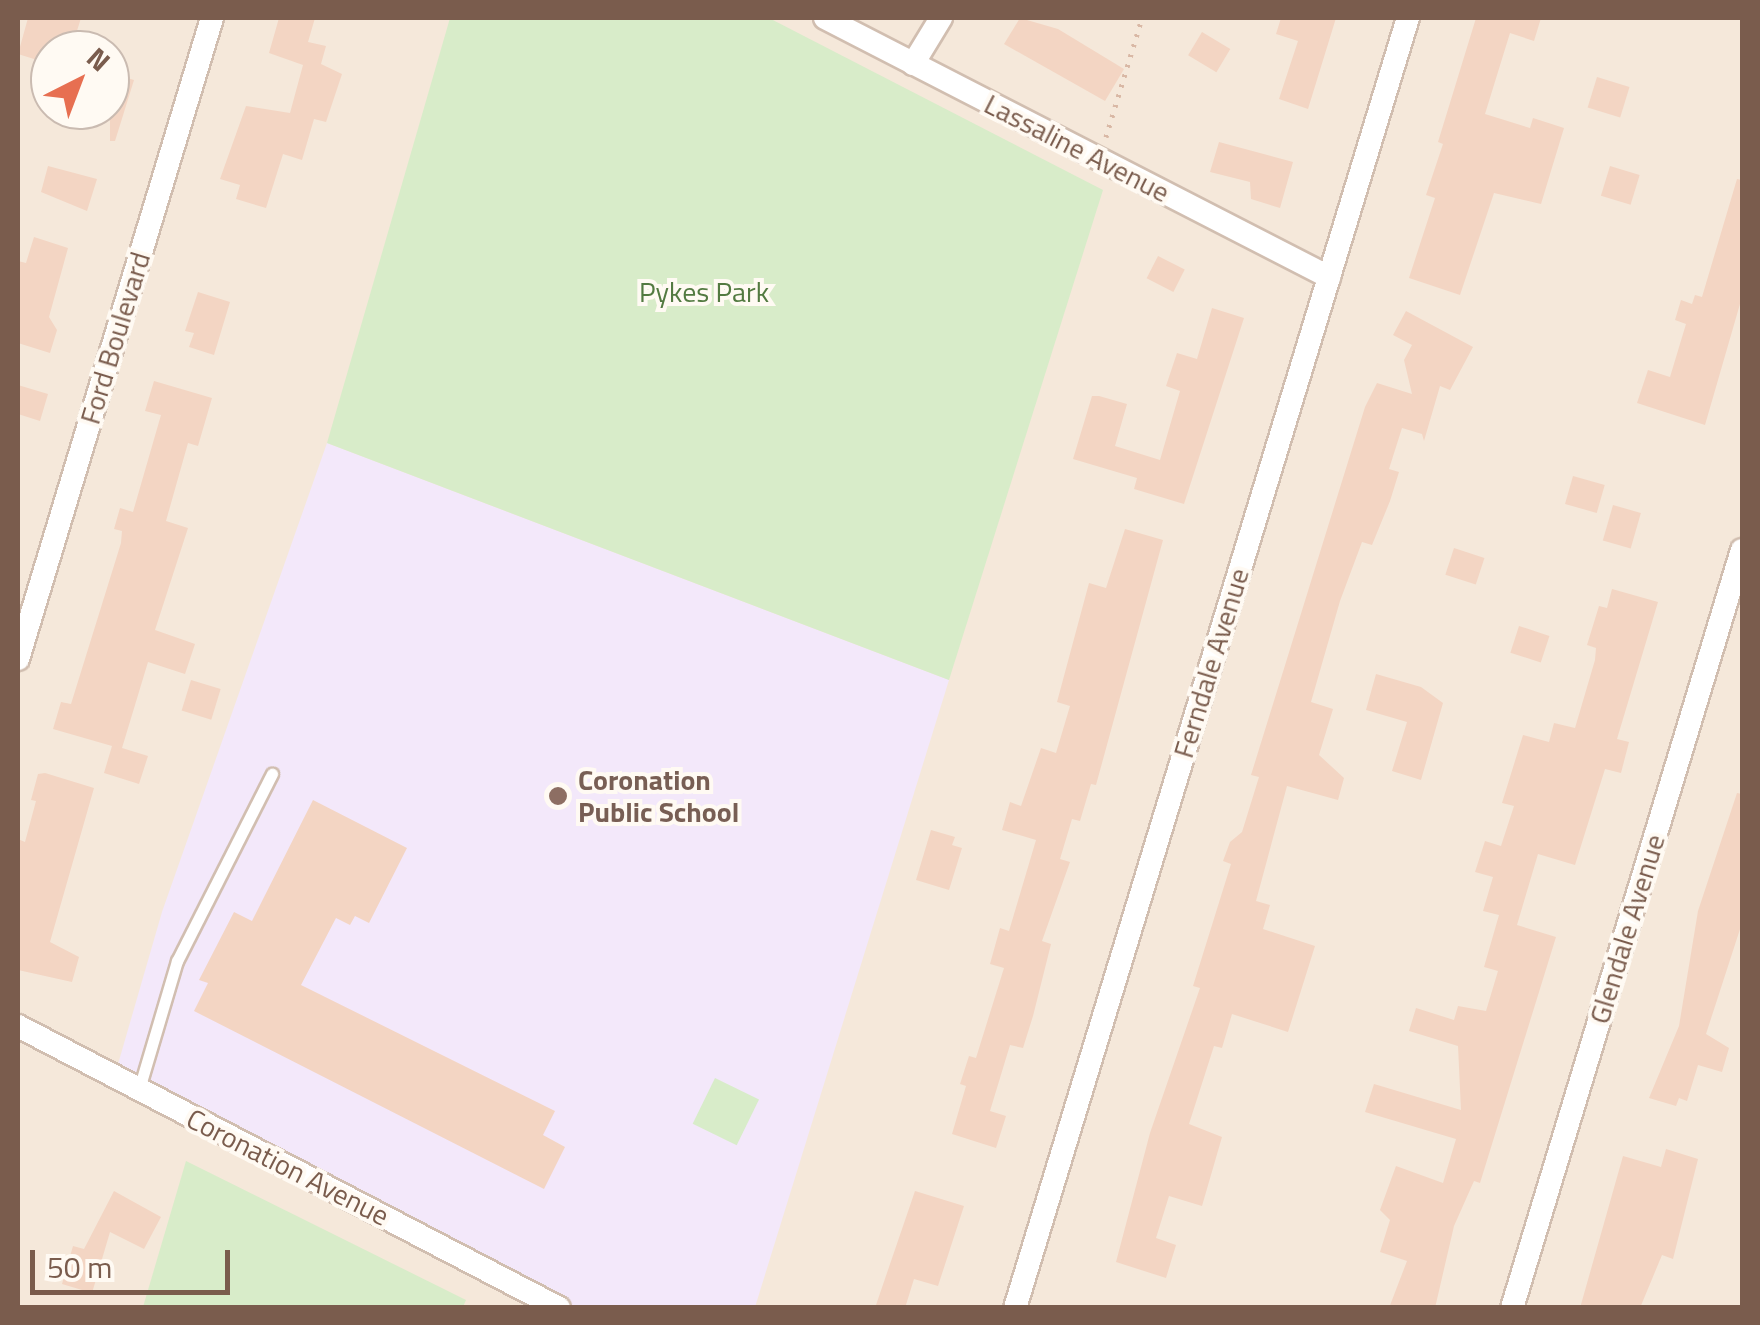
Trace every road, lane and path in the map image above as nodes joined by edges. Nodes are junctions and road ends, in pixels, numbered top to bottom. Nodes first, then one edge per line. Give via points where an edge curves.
1 (212, 18) edge
2 (825, 18) edge
3 (941, 18) edge
4 (1142, 18) edge
5 (1408, 18) edge
6 (913, 64) junction
7 (1105, 140) dead end
8 (1329, 277) junction
9 (1742, 550) edge
10 (18, 659) edge
11 (272, 774) dead end
12 (18, 1026) edge
13 (139, 1090) junction
14 (559, 1308) edge
15 (1015, 1308) edge
16 (1512, 1308) edge

1 - 10 street, Ford Boulevard
2 - 6 street, Lassaline Avenue
3 - 6 street
4 - 7 path
5 - 8 street, Ferndale Avenue
6 - 8 street, Lassaline Avenue
8 - 15 street, Ferndale Avenue
9 - 16 street, Glendale Avenue
11 - 13 lane via 177,961
12 - 13 street, Coronation Avenue
13 - 14 street, Coronation Avenue

